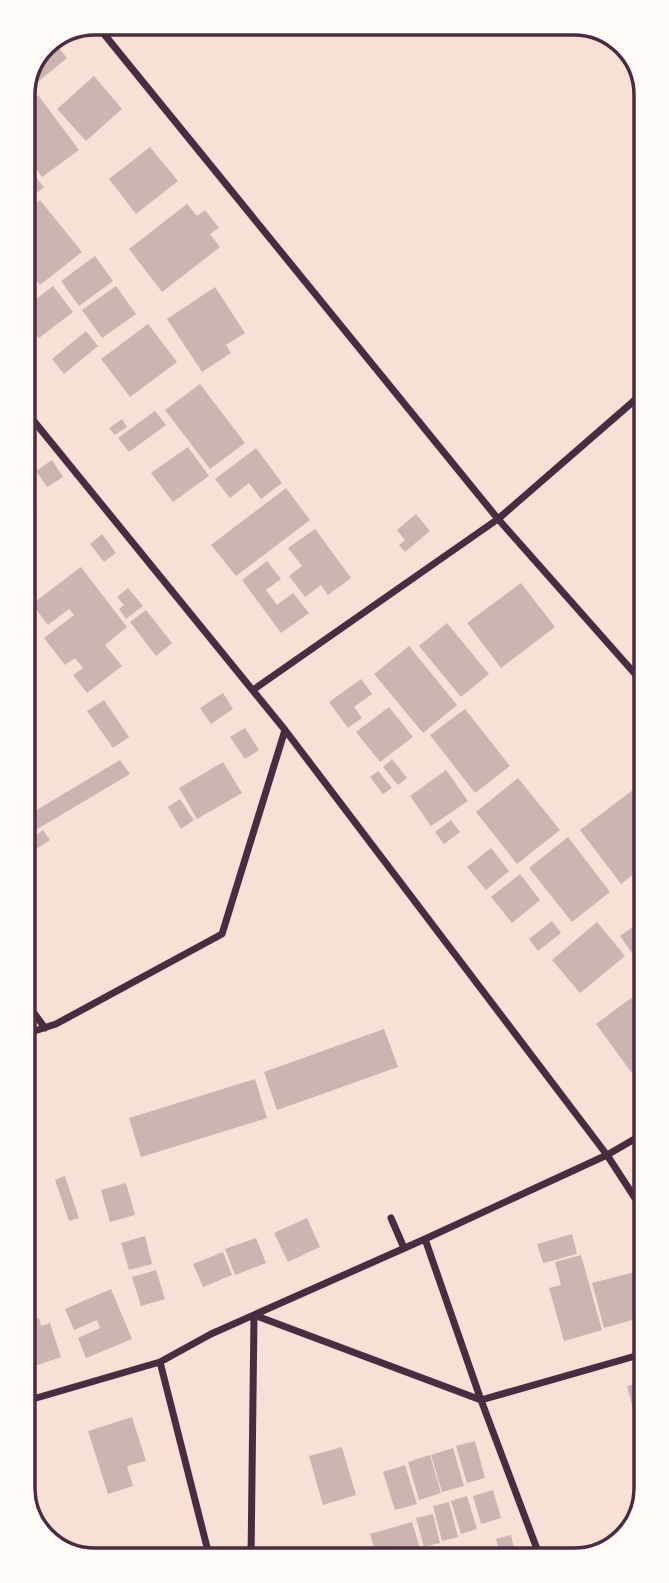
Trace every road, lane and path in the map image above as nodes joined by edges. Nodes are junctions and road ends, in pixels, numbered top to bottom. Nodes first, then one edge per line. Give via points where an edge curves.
1 (105, 35) edge
2 (634, 401) edge
3 (35, 422) edge
4 (498, 519) junction
5 (634, 673) edge
6 (253, 690) junction
7 (285, 730) junction
8 (35, 1014) edge
9 (45, 1028) junction
10 (35, 1031) edge
11 (634, 1139) edge
12 (607, 1155) junction
13 (634, 1197) edge
14 (391, 1218) dead end
15 (425, 1239) junction
16 (404, 1248) junction
17 (254, 1315) junction
18 (634, 1356) edge
19 (160, 1362) junction
20 (35, 1398) edge
21 (481, 1400) junction
22 (207, 1548) edge
23 (251, 1548) edge
24 (537, 1548) edge

1 - 4 street
2 - 4 street
3 - 6 street
4 - 5 street
4 - 6 street
6 - 7 street
7 - 9 street via 222,934
7 - 12 street
8 - 9 street
9 - 10 street
11 - 12 street
12 - 13 street
12 - 15 street
14 - 16 street
15 - 16 street
15 - 21 street
16 - 17 street
17 - 19 street
17 - 21 street
17 - 23 street
18 - 21 street
19 - 20 street
19 - 22 street
21 - 24 street

